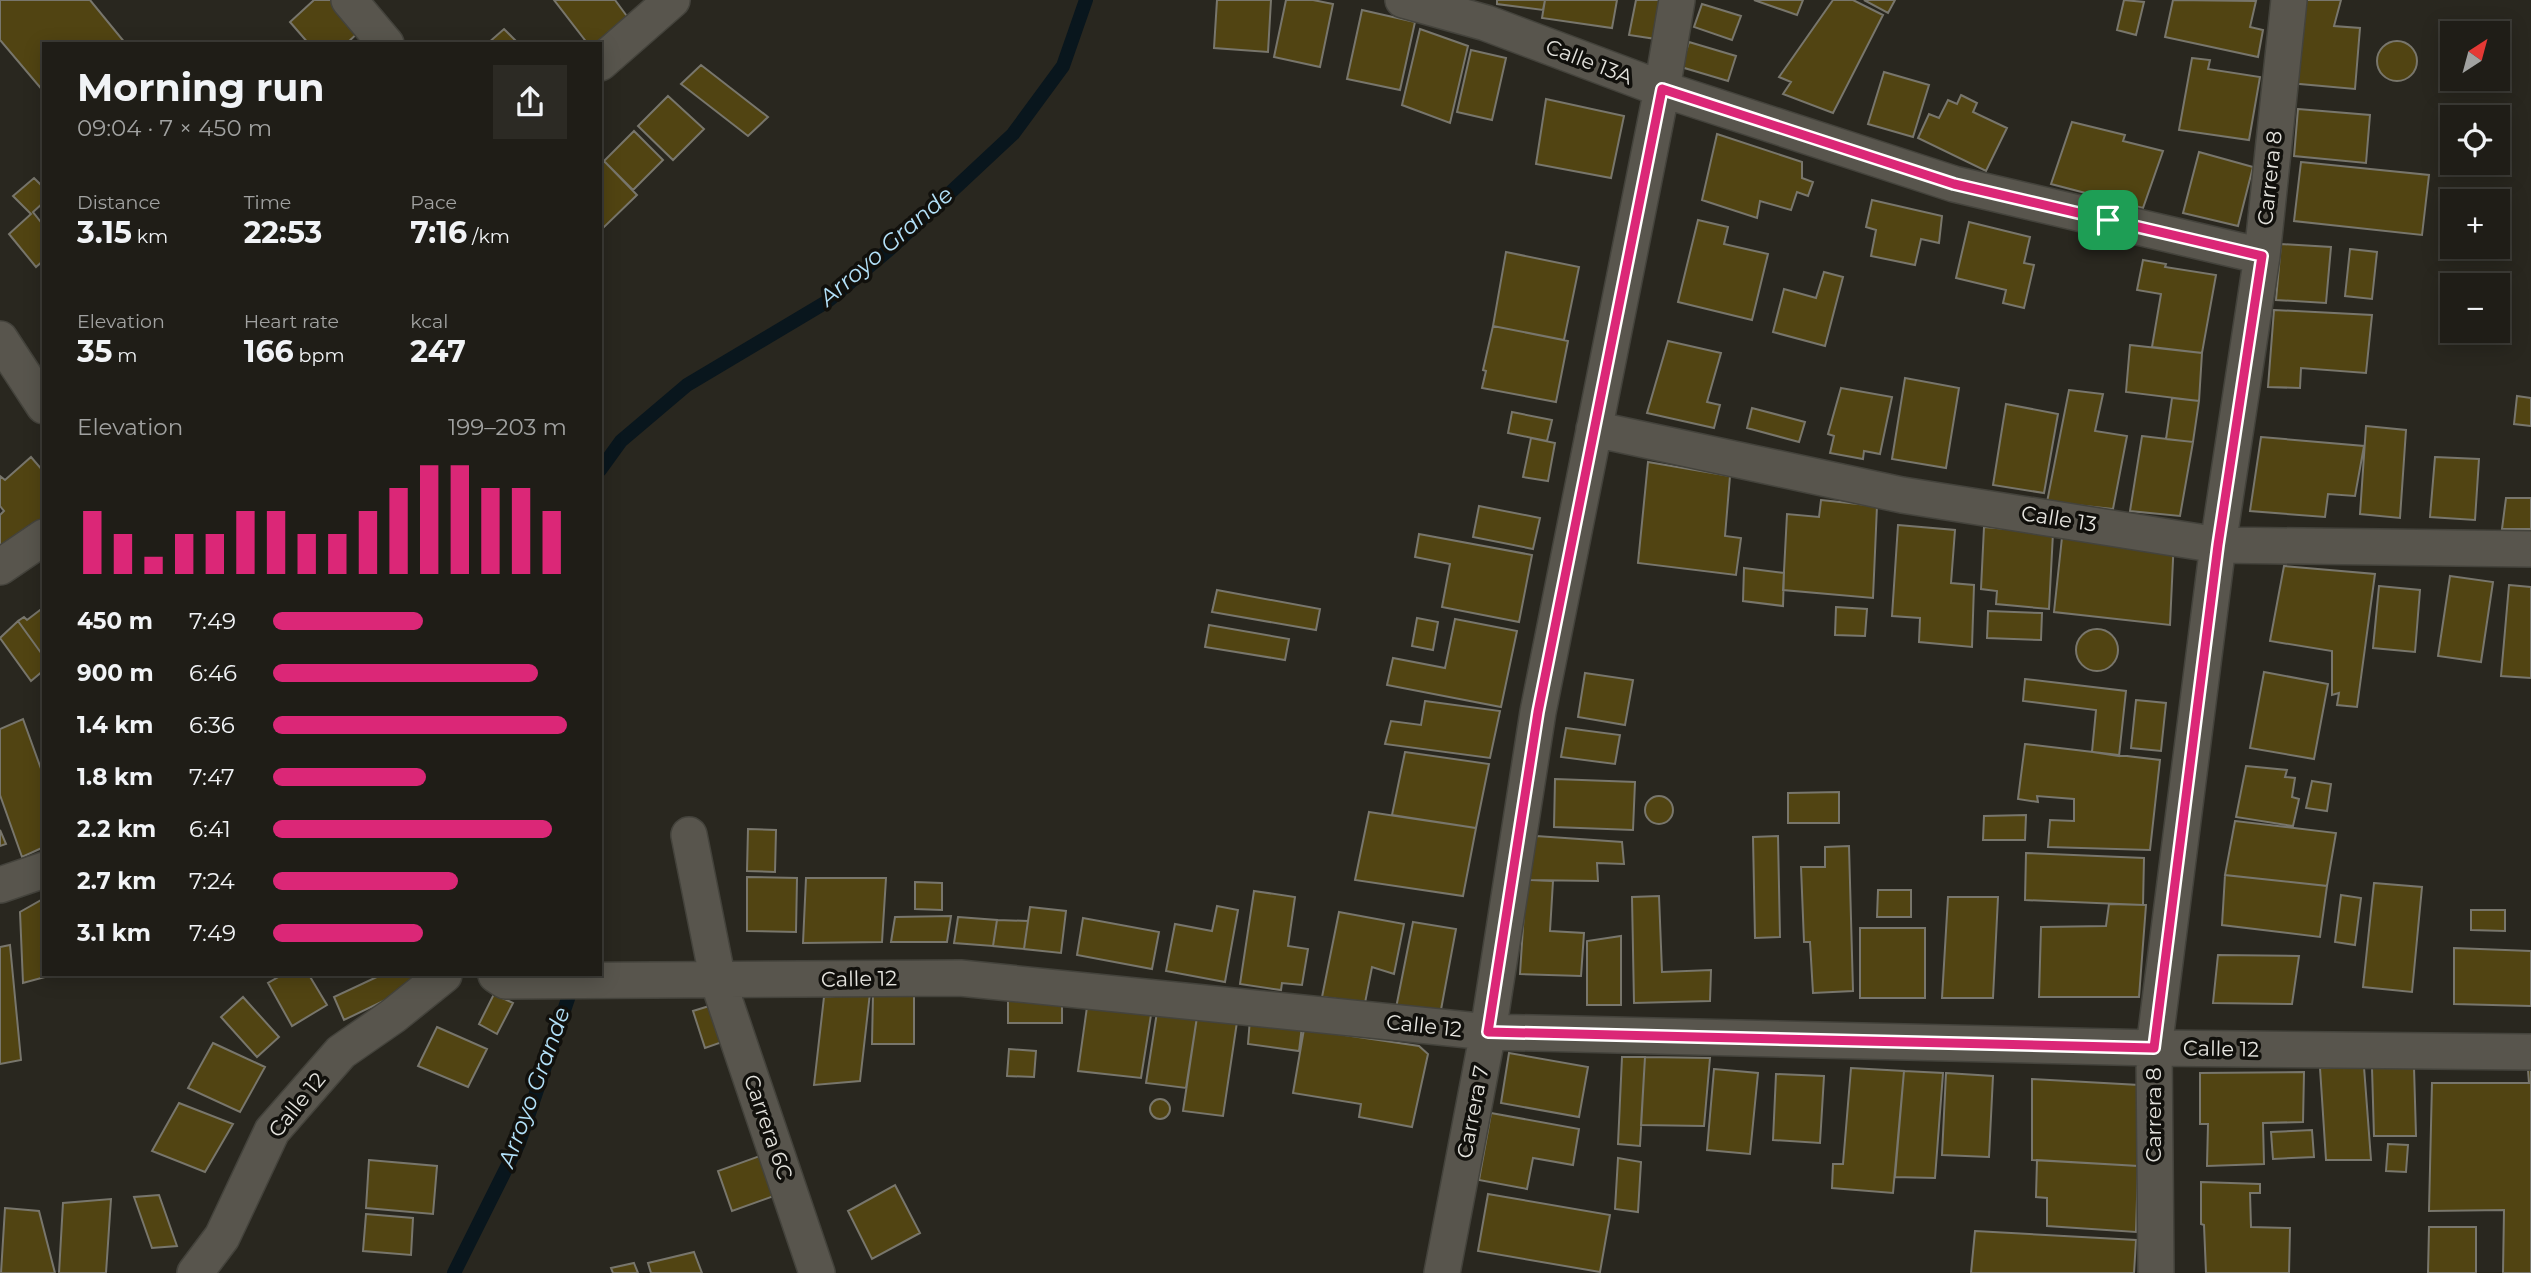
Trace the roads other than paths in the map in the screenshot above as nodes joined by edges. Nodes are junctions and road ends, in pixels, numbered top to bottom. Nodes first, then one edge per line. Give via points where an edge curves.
1 (349, 0) edge
2 (672, 0) edge
3 (1403, 0) edge
4 (1677, 0) edge
5 (2289, 0) edge
6 (384, 42) edge
7 (602, 61) edge
8 (1662, 89) junction
9 (2262, 256) junction
10 (0, 339) edge
11 (42, 403) edge
12 (1594, 429) junction
13 (42, 538) edge
14 (2218, 545) junction
15 (2531, 549) edge
16 (0, 567) edge
17 (689, 835) dead end
18 (42, 871) edge
19 (0, 885) edge
20 (443, 976) edge
21 (501, 978) edge
22 (718, 981) junction
23 (1488, 1032) junction
24 (2154, 1048) junction
25 (2531, 1052) edge
26 (195, 1273) edge
27 (817, 1273) edge
28 (1442, 1273) edge
29 (2156, 1273) edge

1 - 6 street
2 - 7 street
3 - 8 street, Calle 13A via 1486,23
4 - 8 street, Carrera 7
5 - 9 street, Carrera 8
8 - 9 street, Calle 13A via 1954,184
8 - 12 street, Carrera 7
9 - 14 street, Carrera 8
10 - 11 street
12 - 14 street, Calle 13 via 1902,495
12 - 23 street, Carrera 7 via 1538,712
13 - 16 street
14 - 15 street, Calle 13
14 - 24 street, Carrera 8
17 - 22 street, Carrera 6C
18 - 19 street
20 - 26 street, Calle 12 via 341,1052 272,1131 222,1237
21 - 22 street, Calle 12
22 - 23 street, Calle 12 via 960,978
22 - 27 street, Carrera 6C
23 - 24 street, Calle 12
23 - 28 street, Carrera 7
24 - 25 street, Calle 12
24 - 29 street, Carrera 8

